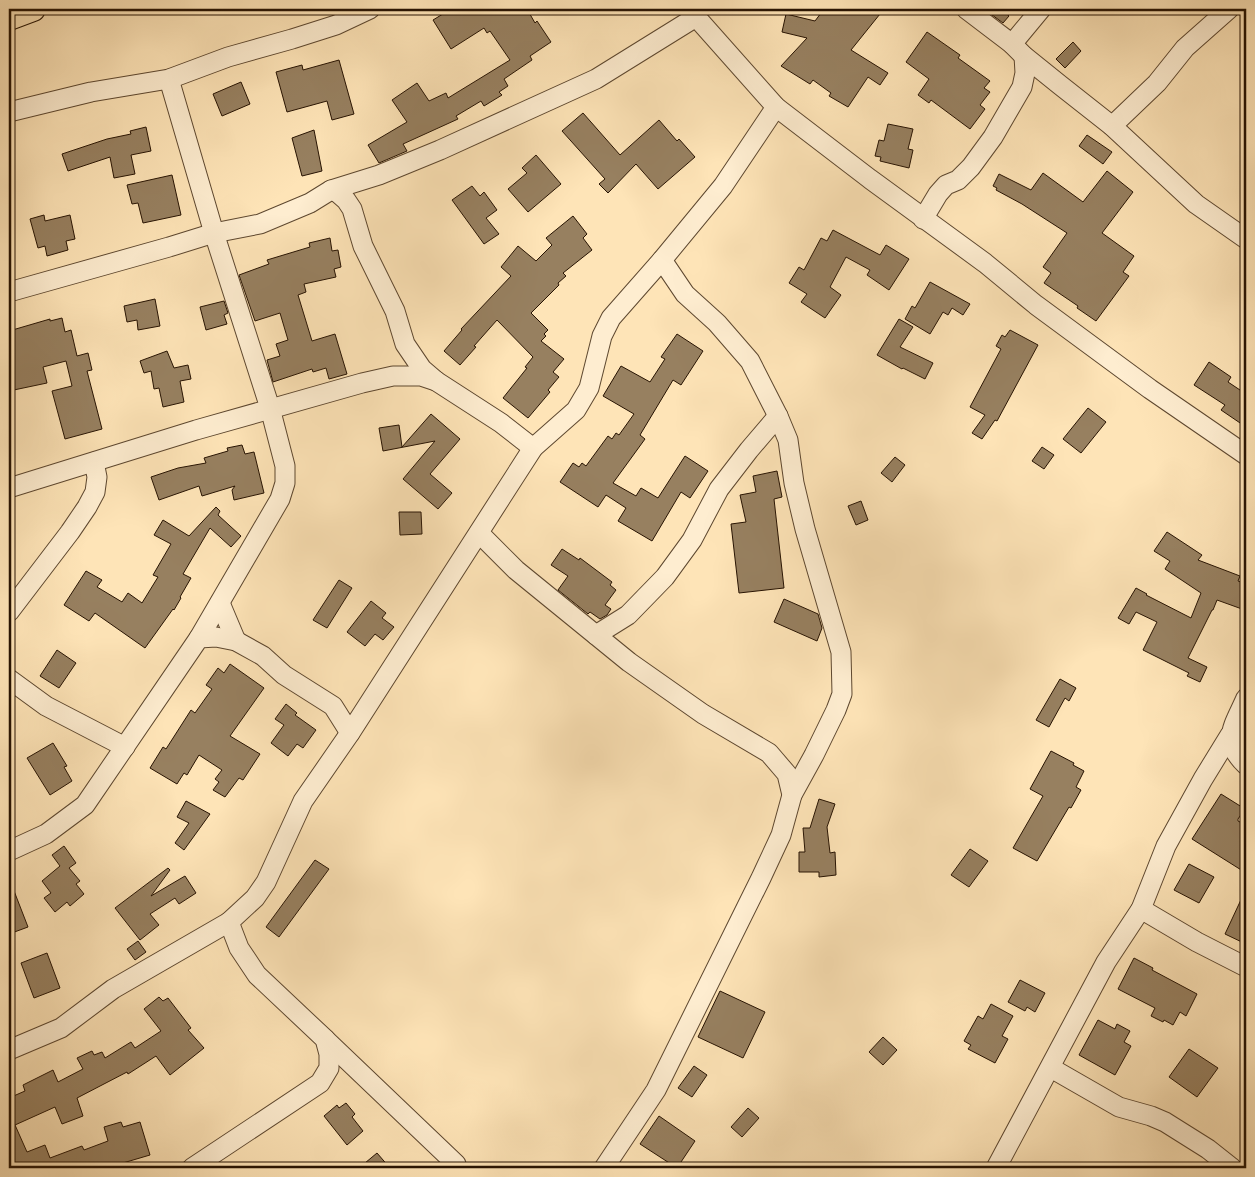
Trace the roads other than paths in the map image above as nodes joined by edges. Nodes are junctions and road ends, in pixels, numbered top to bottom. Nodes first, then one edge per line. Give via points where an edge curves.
1 (370, 9) edge
2 (966, 9) edge
3 (1041, 9) edge
4 (1229, 9) edge
5 (692, 13) edge
6 (1018, 50) junction
7 (169, 79) junction
8 (776, 107) junction
9 (9, 112) edge
10 (1112, 126) junction
11 (331, 190) junction
12 (923, 219) junction
13 (214, 233) junction
14 (1246, 239) edge
15 (662, 260) junction
16 (9, 292) edge
17 (405, 344) junction
18 (393, 376) junction
19 (436, 381) junction
20 (270, 408) junction
21 (778, 416) junction
22 (533, 448) junction
23 (1246, 455) edge
24 (94, 462) junction
25 (9, 488) edge
26 (479, 533) junction
27 (220, 603) junction
28 (9, 612) edge
29 (596, 635) junction
30 (199, 638) junction
31 (236, 641) junction
32 (9, 679) edge
33 (1246, 698) edge
34 (368, 704) junction
35 (333, 706) junction
36 (350, 733) junction
37 (1230, 735) junction
38 (125, 747) junction
39 (1246, 765) edge
40 (792, 795) junction
41 (9, 851) edge
42 (1141, 909) junction
43 (229, 922) junction
44 (1246, 967) edge
45 (325, 1039) junction
46 (9, 1050) edge
47 (1050, 1068) junction
48 (458, 1167) edge
49 (192, 1168) edge
50 (604, 1168) edge
51 (996, 1168) edge
52 (1232, 1168) edge

1 - 7 street via 336,24
2 - 6 street
3 - 6 street
4 - 10 street via 1185,48 1157,83
5 - 8 street
5 - 11 street via 596,79 431,154
6 - 10 street
6 - 12 street via 1025,73 1022,87 971,167 958,180 946,185
7 - 9 street via 92,92
7 - 13 street
8 - 12 street
8 - 15 street via 723,186
10 - 14 street via 1196,204
11 - 13 street via 310,203 260,224
11 - 17 street via 346,200 352,209 364,246 395,311
12 - 23 street via 1150,389
13 - 16 street
13 - 20 street
15 - 21 street via 685,294 717,323 750,361
15 - 22 street via 611,318 602,336 589,388 576,410
17 - 18 street
17 - 19 street via 422,369
18 - 19 street via 422,376
18 - 20 street
19 - 22 street
20 - 24 street
20 - 27 street via 285,466 285,483 280,499
21 - 29 street via 719,489 692,540 665,577 628,615
21 - 40 street via 788,440 805,529 841,652 842,694
22 - 26 street
24 - 25 street
24 - 28 street via 95,492 70,532
26 - 29 street via 516,570
26 - 34 street
27 - 30 street
27 - 31 street
29 - 40 street via 703,714 768,753 787,774
30 - 31 street
30 - 38 street
31 - 35 street via 263,656 284,675
32 - 38 street via 46,706
33 - 37 street
34 - 35 street
34 - 36 street
35 - 36 street
36 - 43 street via 303,801 266,882 255,898
37 - 39 street via 1233,747
37 - 42 street via 1166,846
38 - 41 street via 85,805 46,834
40 - 50 street via 781,835 656,1090
42 - 44 street
42 - 47 street via 1106,962
43 - 45 street via 239,948 257,975
43 - 46 street via 113,989 61,1028
45 - 48 street
45 - 49 street via 329,1068 320,1083
47 - 51 street
47 - 52 street via 1118,1107 1165,1122

